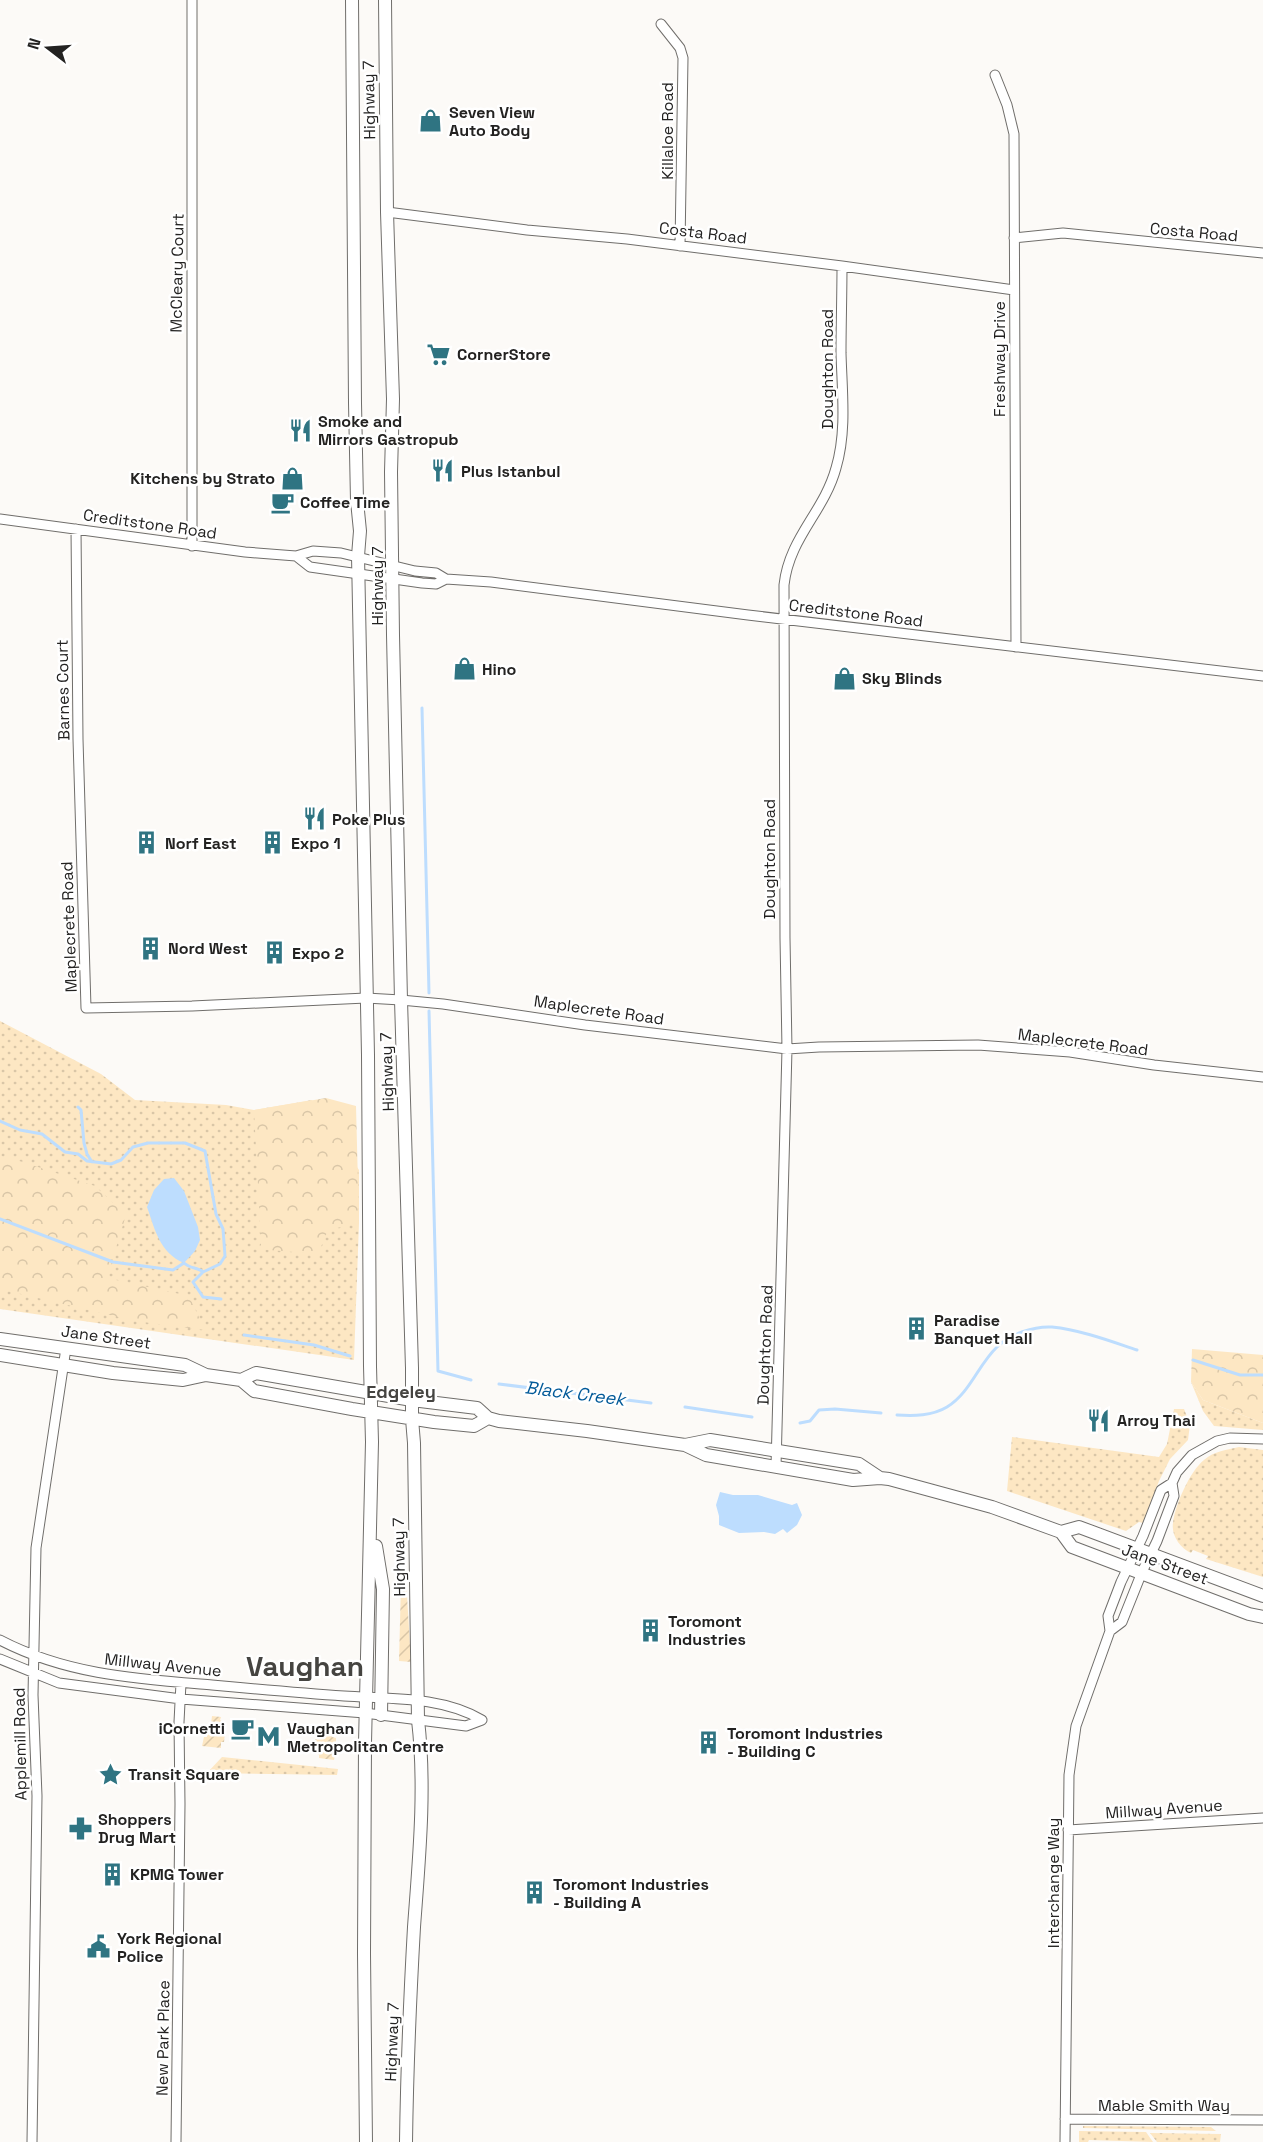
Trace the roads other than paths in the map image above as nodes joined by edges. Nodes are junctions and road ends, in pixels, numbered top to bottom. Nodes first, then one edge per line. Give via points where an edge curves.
1 (192, 0) edge
2 (352, 0) edge
3 (385, 0) edge
4 (661, 24) dead end
5 (996, 75) dead end
6 (387, 212) junction
7 (1014, 238) junction
8 (680, 246) junction
9 (1263, 253) edge
10 (842, 266) junction
11 (1014, 290) junction
12 (0, 519) edge
13 (76, 529) junction
14 (192, 546) junction
15 (296, 556) junction
16 (358, 556) junction
17 (394, 565) junction
18 (358, 574) junction
19 (394, 579) junction
20 (446, 579) junction
21 (784, 619) junction
22 (1016, 646) junction
23 (1263, 676) edge
24 (81, 852) joint
25 (366, 998) junction
26 (401, 1000) junction
27 (787, 1049) junction
28 (1263, 1077) edge
29 (0, 1339) edge
30 (66, 1348) junction
31 (0, 1355) edge
32 (62, 1365) junction
33 (207, 1375) junction
34 (242, 1380) junction
35 (370, 1393) junction
36 (412, 1400) junction
37 (371, 1413) junction
38 (488, 1418) junction
39 (412, 1419) junction
40 (1263, 1439) edge
41 (685, 1445) junction
42 (777, 1451) junction
43 (776, 1466) junction
44 (880, 1478) junction
45 (1172, 1483) junction
46 (372, 1518) junction
47 (1061, 1532) junction
48 (1137, 1549) junction
49 (1150, 1553) junction
50 (1128, 1567) junction
51 (1142, 1572) junction
52 (1263, 1596) edge
53 (1263, 1617) edge
54 (1110, 1630) junction
55 (0, 1640) edge
56 (34, 1655) junction
57 (0, 1659) edge
58 (34, 1671) junction
59 (181, 1683) junction
60 (366, 1696) junction
61 (381, 1697) junction
62 (181, 1699) junction
63 (419, 1701) junction
64 (365, 1713) junction
65 (381, 1715) junction
66 (418, 1720) junction
67 (1263, 1818) edge
68 (1068, 1830) junction
69 (1065, 2119) junction
70 (1263, 2120) edge
71 (32, 2142) edge
72 (176, 2142) edge
73 (366, 2142) edge
74 (406, 2142) edge
75 (1065, 2142) edge

1 - 14 street, McCleary Court
2 - 16 main road, Highway 7
3 - 6 main road, Highway 7
4 - 8 street, Killaloe Road via 683,58
5 - 7 street, Freshway Drive via 1014,134
6 - 8 street, Costa Road
6 - 17 main road, Highway 7
7 - 9 street, Costa Road via 1063,234
7 - 11 street, Freshway Drive
8 - 10 street, Costa Road
10 - 11 street, Costa Road
10 - 21 street, Doughton Road via 843,423 837,466 789,560
11 - 22 street, Freshway Drive
12 - 13 street, Creditstone Road
13 - 14 street, Creditstone Road
13 - 24 street, Barnes Court
14 - 15 street, Creditstone Road
15 - 16 street, Creditstone Road via 313,551
15 - 18 street, Creditstone Road via 310,567
16 - 17 street, Creditstone Road
16 - 18 main road, Highway 7
17 - 19 main road, Highway 7
17 - 20 street, Creditstone Road via 436,573
18 - 19 street, Creditstone Road
18 - 25 main road, Highway 7
19 - 20 street, Creditstone Road via 436,584
19 - 26 main road, Highway 7
20 - 21 street, Creditstone Road
21 - 22 street, Creditstone Road
21 - 27 street, Doughton Road
22 - 23 street, Creditstone Road
24 - 25 street, Maplecrete Road via 86,1008
25 - 26 street, Maplecrete Road
25 - 35 main road, Highway 7
26 - 27 street, Maplecrete Road
26 - 36 main road, Highway 7
27 - 28 street, Maplecrete Road via 978,1046 1070,1052
27 - 42 street, Doughton Road
29 - 30 main road, Jane Street
30 - 32 street, Applemill Road
30 - 33 main road, Jane Street via 185,1365
31 - 32 main road, Jane Street
32 - 33 main road, Jane Street via 183,1380
32 - 56 street, Applemill Road via 36,1548
33 - 34 main road, Jane Street
34 - 35 main road, Jane Street via 256,1373
34 - 37 main road, Jane Street via 254,1390
35 - 36 main road, Jane Street
35 - 37 main road, Highway 7
36 - 38 main road, Jane Street via 477,1408
36 - 39 main road, Highway 7
37 - 39 main road, Jane Street
37 - 46 main road, Highway 7
38 - 39 main road, Jane Street via 474,1426
38 - 41 main road, Jane Street
39 - 63 main road, Highway 7
40 - 45 street, Interchange Way via 1230,1438 1217,1442 1192,1455
41 - 42 main road, Jane Street via 710,1440
41 - 43 main road, Jane Street via 706,1455
42 - 43 street, Doughton Road
42 - 44 main road, Jane Street via 859,1464
43 - 44 main road, Jane Street via 853,1480
44 - 47 main road, Jane Street via 992,1507
45 - 48 street, Interchange Way via 1161,1490
45 - 49 street, Interchange Way via 1174,1496
46 - 60 main road, Highway 7
46 - 61 main road via 383,1589
47 - 48 main road, Jane Street via 1079,1527
47 - 50 main road, Jane Street via 1072,1547
48 - 49 main road, Jane Street
48 - 50 street, Interchange Way
49 - 51 street, Interchange Way
49 - 52 main road, Jane Street
50 - 51 main road, Jane Street
50 - 54 street, Interchange Way via 1108,1616
51 - 53 main road, Jane Street
51 - 54 street, Interchange Way via 1122,1622
54 - 68 street, Interchange Way via 1076,1726 1069,1775
55 - 56 street, Millway Avenue
56 - 58 street, Applemill Road
56 - 59 street, Millway Avenue via 94,1673
57 - 58 street, Millway Avenue
58 - 62 street, Millway Avenue via 59,1683
58 - 71 street, Applemill Road via 37,1796
59 - 60 street, Millway Avenue
59 - 62 street, New Park Place
60 - 61 street, Millway Avenue
60 - 64 main road, Highway 7
61 - 63 street, Millway Avenue
61 - 65 main road
62 - 64 street, Millway Avenue
62 - 72 street, New Park Place
63 - 66 main road, Highway 7
63 - 66 street, Millway Avenue via 467,1711 482,1720 466,1726
64 - 65 street, Millway Avenue
64 - 73 main road, Highway 7
65 - 66 street, Millway Avenue
66 - 74 main road, Highway 7 via 422,1750
67 - 68 street, Millway Avenue
68 - 69 street, Interchange Way
69 - 70 street, Mable Smith Way
69 - 75 street, Interchange Way

